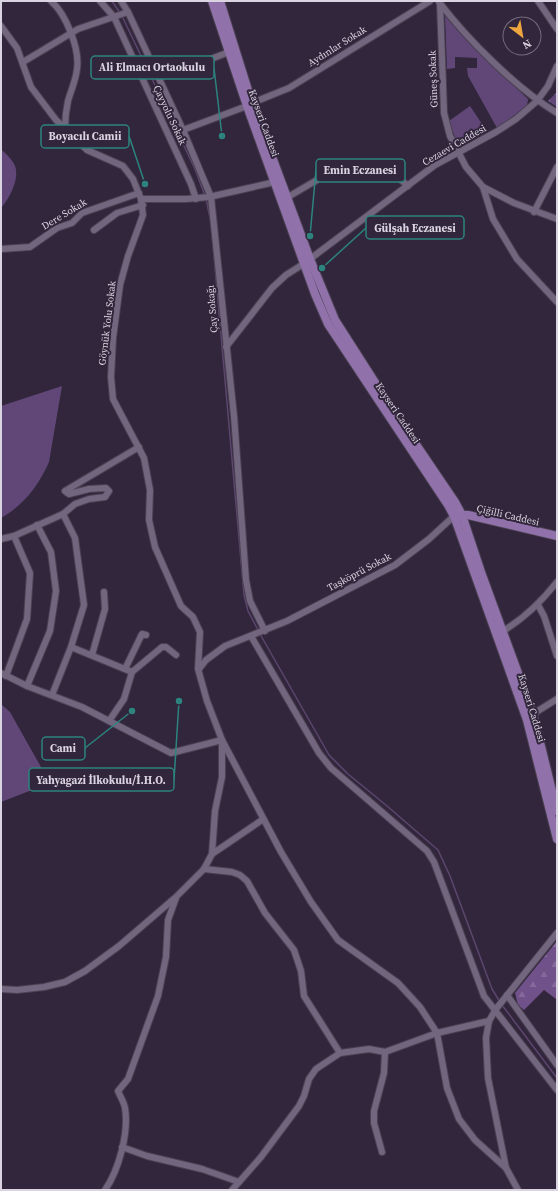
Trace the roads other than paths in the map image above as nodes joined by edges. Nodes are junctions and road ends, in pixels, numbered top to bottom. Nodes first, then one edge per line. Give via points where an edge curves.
1 (51, 1) edge
2 (100, 1) edge
3 (121, 1) edge
4 (212, 1) edge
5 (220, 1) edge
6 (430, 1) edge
7 (538, 1) edge
8 (439, 2) edge
9 (127, 12) junction
10 (116, 16) junction
11 (1, 26) edge
12 (557, 29) edge
13 (70, 33) junction
14 (229, 52) junction
15 (23, 62) junction
16 (198, 64) dead end
17 (557, 66) edge
18 (537, 101) junction
19 (250, 104) junction
20 (557, 113) edge
21 (65, 129) junction
22 (183, 130) junction
23 (458, 153) junction
24 (557, 167) edge
25 (275, 182) junction
26 (408, 186) junction
27 (483, 187) junction
28 (210, 197) junction
29 (288, 197) junction
30 (197, 198) junction
31 (141, 199) junction
32 (534, 212) junction
33 (557, 219) edge
34 (94, 230) dead end
35 (1, 249) edge
36 (307, 261) junction
37 (557, 302) edge
38 (226, 347) junction
39 (138, 447) junction
40 (63, 514) junction
41 (458, 516) junction
42 (37, 525) junction
43 (14, 536) junction
44 (557, 536) edge
45 (1, 539) edge
46 (557, 582) edge
47 (104, 592) dead end
48 (538, 605) junction
49 (265, 631) junction
50 (503, 631) junction
51 (146, 635) dead end
52 (251, 636) junction
53 (71, 647) junction
54 (92, 655) junction
55 (176, 655) dead end
56 (557, 656) edge
57 (125, 669) junction
58 (198, 669) junction
59 (132, 672) junction
60 (3, 674) edge
61 (27, 686) junction
62 (52, 695) junction
63 (557, 699) edge
64 (533, 714) junction
65 (109, 721) junction
66 (222, 740) junction
67 (556, 799) edge
68 (557, 811) edge
69 (262, 820) junction
70 (557, 839) edge
71 (212, 854) junction
72 (204, 870) junction
73 (176, 897) junction
74 (557, 933) edge
75 (1, 989) edge
76 (507, 995) junction
77 (496, 1009) junction
78 (489, 1021) junction
79 (437, 1033) junction
80 (385, 1052) junction
81 (340, 1053) junction
82 (557, 1065) edge
83 (557, 1090) edge
84 (122, 1147) junction
85 (382, 1152) dead end
86 (506, 1168) junction
87 (239, 1182) junction
88 (105, 1190) edge
89 (232, 1190) edge
90 (518, 1190) edge

1 - 13 street via 61,13
2 - 10 street, Çayyolu Sokak
3 - 9 street, Çay Sokağı
4 - 14 main road, Kayseri Caddesi
5 - 19 main road, Kayseri Caddesi
6 - 19 street, Aydınlar Sokak via 301,81
7 - 12 street
8 - 18 street via 481,49
8 - 23 street, Güneş Sokak via 444,113
9 - 10 street
9 - 22 street, Çay Sokağı
10 - 13 street
10 - 30 street, Çayyolu Sokak
11 - 15 street via 17,48
13 - 15 street
13 - 21 street via 78,68 68,103
14 - 16 street
14 - 19 main road, Kayseri Caddesi
15 - 21 street via 31,87
17 - 18 street, Cezaevi Caddesi via 548,86
18 - 20 street
18 - 23 street, Cezaevi Caddesi via 501,129
19 - 22 street, Aydınlar Sokak
19 - 25 main road, Kayseri Caddesi
19 - 29 main road, Kayseri Caddesi
21 - 31 street via 87,150 123,166 130,174
22 - 28 street, Çay Sokağı
23 - 26 street, Cezaevi Caddesi via 435,165
23 - 27 street, Güneş Sokak
24 - 32 street
25 - 28 street
25 - 36 main road, Kayseri Caddesi
26 - 29 street via 394,176 339,167
26 - 36 street, Cezaevi Caddesi
27 - 32 street
27 - 37 street via 493,219 505,241 517,259
28 - 30 street
28 - 38 street, Çay Sokağı
29 - 36 main road, Kayseri Caddesi
30 - 31 street
31 - 34 street
31 - 35 street, Dere Sokak via 82,213 72,223 57,228 30,247
31 - 39 street, Göynük Yolu Sokak via 143,215 120,285 111,377 113,399
32 - 33 street
36 - 38 street, Cezaevi Caddesi via 272,288
36 - 41 main road, Kayseri Caddesi via 315,294 332,330 448,505
38 - 49 street, Çay Sokağı via 234,416 246,580 250,601
39 - 40 street via 94,475 66,489 69,494 89,489 106,488 109,491 103,498 75,504
39 - 58 street, Göynük Yolu Sokak via 144,458 150,490 149,520 155,547 181,606 193,616 200,632
40 - 42 street
40 - 53 street via 75,538 84,605
41 - 44 main road, Çiğilli Caddesi
41 - 49 street, Taşköprü Sokak via 395,565
41 - 50 main road, Kayseri Caddesi
41 - 70 main road, Kayseri Caddesi via 527,720
42 - 43 street
42 - 61 street via 51,552 56,591 50,631
43 - 45 street
43 - 60 street via 30,574 27,619
46 - 48 street
47 - 54 street via 105,609
48 - 50 street
48 - 56 street
49 - 52 street, Taşköprü Sokak
50 - 64 main road, Kayseri Caddesi
51 - 57 street via 142,634
52 - 58 street, Taşköprü Sokak via 225,646
52 - 77 street via 319,753 331,768 427,851 434,862 484,996
53 - 54 street
53 - 62 street
54 - 57 street
55 - 59 street via 162,647
57 - 59 street
58 - 66 street, Göynük Yolu Sokak
59 - 65 street via 124,699
60 - 61 street
61 - 62 street
62 - 65 street
63 - 64 street
64 - 67 main road, Kayseri Caddesi
65 - 66 street via 171,753
66 - 69 street, Göynük Yolu Sokak
66 - 71 street via 222,777 215,811
67 - 68 main road, Kayseri Caddesi
69 - 71 street
69 - 79 street, Göynük Yolu Sokak via 311,902 338,940 398,983 420,1007
71 - 72 street
72 - 73 street
72 - 81 street via 232,872 247,881 265,914 294,950 301,970 304,996
73 - 75 street via 119,946 65,982 17,990
73 - 84 street via 168,920 166,957 158,996 128,1079 118,1091 125,1108 126,1132
74 - 76 street
76 - 77 street
76 - 82 street
77 - 78 street
77 - 83 street
78 - 79 street
78 - 86 street via 486,1038 488,1078
79 - 80 street
79 - 86 street, Göynük Yolu Sokak via 447,1088 459,1119 475,1140
80 - 81 street via 369,1049
80 - 85 street via 384,1073 374,1111 374,1123
81 - 87 street via 312,1074 299,1106
84 - 87 street
84 - 88 street
86 - 90 street
87 - 89 street

